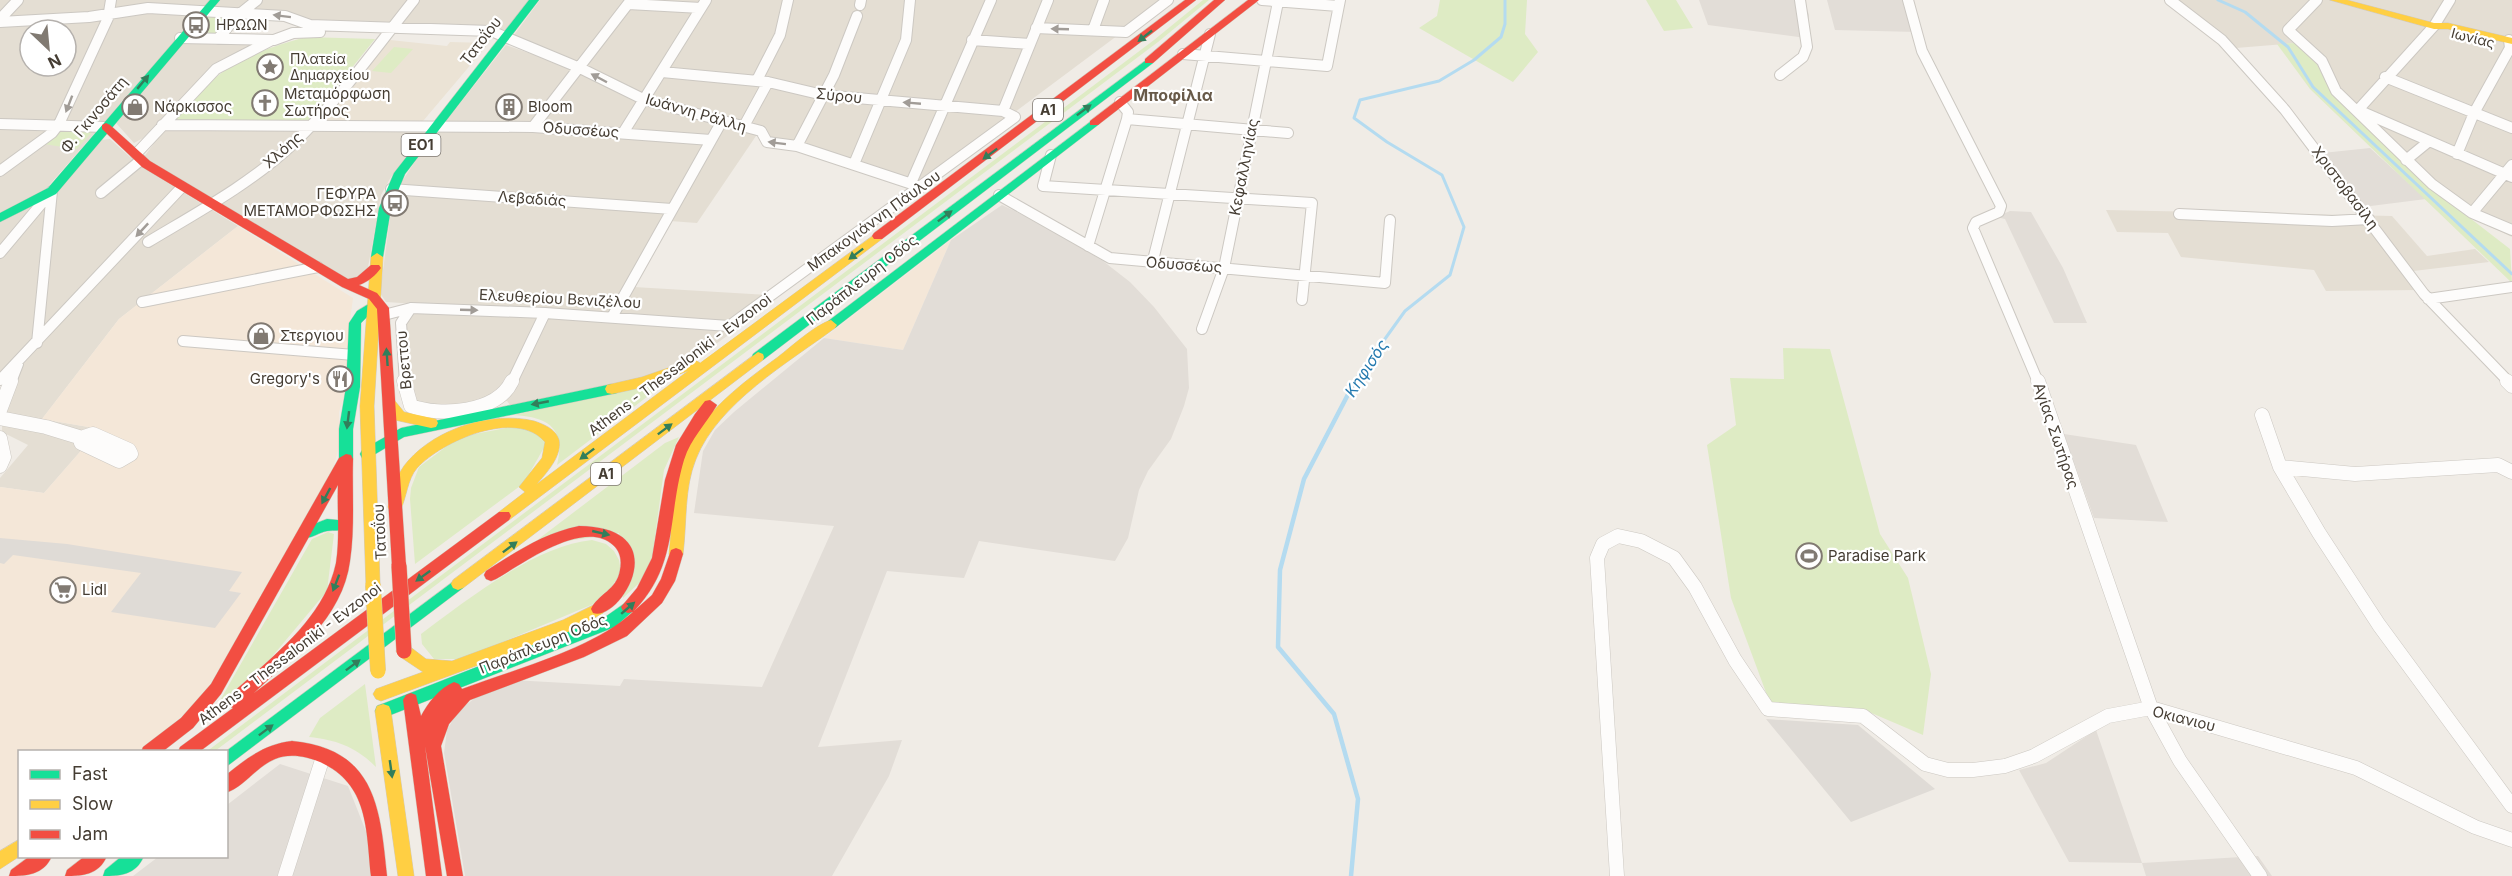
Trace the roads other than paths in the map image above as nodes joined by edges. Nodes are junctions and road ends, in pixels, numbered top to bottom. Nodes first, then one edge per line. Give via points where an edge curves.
1 (18, 0) edge
2 (111, 0) edge
3 (215, 0) edge
4 (257, 0) edge
5 (414, 0) edge
6 (534, 0) edge
7 (788, 0) edge
8 (910, 0) edge
9 (991, 0) edge
10 (1048, 0) edge
11 (1104, 0) edge
12 (1167, 0) edge
13 (1191, 0) edge
14 (1220, 0) edge
15 (1232, 0) edge
16 (1254, 0) edge
17 (1262, 0) edge
18 (1800, 0) edge
19 (1908, 0) edge
20 (2170, 0) edge
21 (2317, 0) edge
22 (2335, 0) edge
23 (2450, 0) edge
24 (629, 2) edge
25 (1278, 2) junction
26 (1339, 3) edge
27 (704, 4) edge
28 (2361, 4) edge
29 (204, 11) junction
30 (109, 13) junction
31 (241, 13) junction
32 (857, 16) dead end
33 (0, 21) edge
34 (2434, 26) junction
35 (307, 28) junction
36 (1036, 28) junction
37 (1093, 30) junction
38 (388, 31) junction
39 (1210, 34) junction
40 (180, 38) junction
41 (218, 39) junction
42 (274, 39) junction
43 (504, 39) junction
44 (972, 40) junction
45 (1030, 44) junction
46 (2511, 44) edge
47 (1168, 47) junction
48 (1183, 54) junction
49 (1203, 58) junction
50 (1267, 63) junction
51 (579, 68) junction
52 (662, 72) junction
53 (1780, 75) dead end
54 (2385, 77) junction
55 (762, 81) junction
56 (823, 95) junction
57 (645, 99) junction
58 (882, 100) junction
59 (1120, 102) junction
60 (943, 105) junction
61 (2358, 110) junction
62 (1003, 111) junction
63 (2474, 113) junction
64 (1015, 117) joint
65 (1127, 119) junction
66 (722, 121) junction
67 (0, 124) edge
68 (59, 124) junction
69 (312, 124) junction
70 (1187, 124) junction
71 (162, 125) junction
72 (437, 125) junction
73 (744, 126) junction
74 (105, 127) junction
75 (533, 127) junction
76 (2512, 128) edge
77 (1250, 130) junction
78 (623, 133) junction
79 (1288, 133) dead end
80 (711, 140) junction
81 (2428, 142) junction
82 (797, 146) junction
83 (2457, 154) junction
84 (1051, 155) junction
85 (138, 157) junction
86 (2406, 160) junction
87 (854, 164) junction
88 (0, 171) edge
89 (2510, 172) edge
90 (916, 185) junction
91 (182, 187) junction
92 (391, 189) junction
93 (1106, 190) junction
94 (52, 191) junction
95 (1171, 193) junction
96 (100, 194) dead end
97 (999, 195) junction
98 (1239, 197) junction
99 (210, 204) junction
100 (672, 210) junction
101 (2472, 213) junction
102 (2179, 214) dead end
103 (0, 218) edge
104 (2369, 219) junction
105 (1390, 220) dead end
106 (2512, 230) edge
107 (148, 242) dead end
108 (1088, 246) junction
109 (0, 253) edge
110 (1152, 264) junction
111 (318, 267) junction
112 (375, 268) junction
113 (1224, 268) junction
114 (1304, 275) junction
115 (346, 284) junction
116 (2512, 287) edge
117 (2428, 298) junction
118 (1302, 300) dead end
119 (372, 301) junction
120 (142, 302) dead end
121 (411, 309) junction
122 (545, 313) junction
123 (384, 315) junction
124 (612, 317) junction
125 (734, 325) joint
126 (1202, 329) dead end
127 (752, 332) junction
128 (781, 340) junction
129 (183, 341) dead end
130 (37, 343) junction
131 (354, 355) junction
132 (18, 363) junction
133 (0, 380) edge
134 (2512, 386) edge
135 (390, 405) junction
136 (0, 410) edge
137 (2262, 415) dead end
138 (0, 418) edge
139 (440, 423) junction
140 (392, 437) junction
141 (0, 438) edge
142 (82, 438) dead end
143 (367, 454) junction
144 (346, 459) junction
145 (0, 466) edge
146 (2280, 467) junction
147 (2512, 472) edge
148 (395, 507) junction
149 (343, 525) junction
150 (306, 533) junction
151 (470, 541) junction
152 (430, 608) junction
153 (404, 651) junction
154 (462, 664) junction
155 (479, 674) junction
156 (409, 684) junction
157 (381, 694) junction
158 (411, 700) junction
159 (2151, 708) junction
160 (383, 711) junction
161 (417, 747) junction
162 (152, 750) edge
163 (180, 750) edge
164 (189, 750) edge
165 (323, 757) junction
166 (228, 759) edge
167 (228, 785) edge
168 (2512, 806) edge
169 (2512, 840) edge
170 (18, 848) edge
171 (41, 858) edge
172 (96, 858) edge
173 (134, 858) edge
174 (0, 861) edge
175 (17, 876) edge
176 (73, 876) edge
177 (111, 876) edge
178 (285, 876) edge
179 (379, 876) edge
180 (406, 876) edge
181 (434, 876) edge
182 (455, 876) edge
183 (1617, 876) edge
184 (2260, 876) edge

1 - 33 street
2 - 30 street
3 - 29 main road, Φ. Γκινοσάτη
4 - 31 street
5 - 38 street, Χλόης
6 - 43 main road, Τατοΐου / ΕΟ1
7 - 55 street via 780,35
8 - 58 street via 906,40
9 - 44 street
10 - 36 street
11 - 37 street
12 - 37 street via 1126,32
13 -> 127 main road, Athens - Thessaloniki - Evzonoi / Α1
14 - 47 main road, Α1
15 - 47 main road
16 - 39 main road, Παράπλευρη Οδός
17 - 25 street
18 - 53 street via 1807,47 1803,57
19 - 159 street, Αγίας Σωτήρας via 1922,51 2001,206 1999,212 1976,222 1973,228 2037,379
20 - 104 street, Χριστοβασίλη via 2222,40 2285,110
21 - 61 street via 2288,30 2322,61 2336,91
22 - 28 main road, Ιωνίας
23 - 34 street
24 - 27 street
24 - 51 street
25 - 26 street
25 - 50 street, Κεφαλληνίας
26 - 50 street via 1329,64 1324,67
27 - 52 street
28 - 34 main road, Ιωνίας
29 - 30 street, Ιωάννη Ράλλη via 148,8
29 - 31 street, Ιωάννη Ράλλη
29 - 40 main road, Φ. Γκινοσάτη
30 - 33 street, Ιωάννη Ράλλη
30 -> 68 street
35 -> 31 street, Ιωάννη Ράλλη via 285,16
31 - 41 street
32 - 56 street
34 - 46 main road, Ιωνίας via 2446,32
34 - 54 street
35 - 38 street, Ιωάννη Ράλλη
35 - 42 street, Ιωάννη Ράλλη
37 -> 36 street
36 - 45 street
38 - 43 street, Ιωάννη Ράλλη
38 - 69 street, Χλόης
39 - 48 main road, Παράπλευρη Οδός
39 - 49 street
40 - 41 street, Ιωάννη Ράλλη
74 -> 40 main road, Φ. Γκινοσάτη
41 - 42 street, Ιωάννη Ράλλη
42 - 71 street via 216,69
43 - 51 street, Ιωάννη Ράλλη
43 - 72 main road, Τατοΐου / ΕΟ1
44 - 45 street
44 - 60 street
45 - 62 street
46 - 63 street
128 -> 47 main road, Α1
48 - 49 street
48 - 59 main road, Παράπλευρη Οδός
49 - 50 street
49 - 70 street
50 - 77 street, Κεφαλληνίας
57 -> 51 street, Ιωάννη Ράλλη
51 - 75 street
52 - 55 street, Σύρου
52 - 57 street
54 - 61 street
54 - 63 street
55 - 56 street, Σύρου
55 - 73 street
56 - 58 street, Σύρου
56 - 82 street
57 - 66 street, Ιωάννη Ράλλη
57 - 78 street
60 -> 58 street, Σύρου
58 - 87 street
59 - 65 street via 1128,112
59 - 84 main road, Παράπλευρη Οδός
60 - 62 street, Σύρου
60 - 90 street
61 - 81 street
61 - 86 street
62 - 64 street, Σύρου
63 - 76 street
63 - 83 street
64 - 90 street, Μπακογιάννη Πάυλου
65 - 70 street
65 - 93 street
66 - 73 street, Ιωάννη Ράλλη
66 - 80 street
67 - 68 street
68 - 74 street
68 - 88 street
69 - 71 street, Οδυσσέως
69 - 72 street, Οδυσσέως
69 - 99 street, Χλόης via 271,163
70 - 77 street
70 - 95 street
71 - 85 street
72 - 75 street, Οδυσσέως
72 - 92 main road, Τατοΐου / ΕΟ1
82 -> 73 street, Ιωάννη Ράλλη via 767,142 761,131
74 - 85 main road
74 - 94 main road, Φ. Γκινοσάτη
75 - 78 street, Οδυσσέως
77 - 79 street
77 - 98 street, Κεφαλληνίας
78 - 80 street, Οδυσσέως
80 - 100 street
81 - 83 street
81 - 86 street
82 - 87 street, Ιωάννη Ράλλη
83 - 89 street
84 - 93 street via 1043,186
84 - 97 main road, Παράπλευρη Οδός
85 - 91 main road
85 - 96 street
86 - 101 street
87 - 90 street, Ιωάννη Ράλλη
89 - 101 street
90 - 125 street, Μπακογιάννη Πάυλου
91 - 99 main road
91 -> 130 street
92 - 100 street, Λεβαδιάς
92 - 112 main road, Τατοΐου / ΕΟ1
93 - 95 street
93 - 108 street
94 - 103 main road
94 - 109 street, Φ. Γκινοσάτη
94 - 130 street
95 - 98 street
95 - 110 street
97 - 108 street, Οδυσσέως
97 - 182 main road, Παράπλευρη Οδός via 731,402 706,427 688,462 672,575 646,611 619,632 476,690 449,710 433,746
98 - 113 street, Κεφαλληνίας
98 - 114 street via 1312,203
99 - 107 street, Χλόης
99 - 111 main road
100 - 124 street
101 - 106 street
102 - 104 street
104 - 117 street, Χριστοβασίλη
105 - 114 street, Οδυσσέως via 1385,283
108 - 110 street, Οδυσσέως via 1110,258
110 - 113 street, Οδυσσέως
111 - 115 main road
111 - 120 street
112 - 115 main road via 361,280
112 - 119 main road, Τατοΐου / ΕΟ1
113 - 114 street, Οδυσσέως
113 - 126 street, Κεφαλληνίας
114 - 118 street
115 - 119 main road
116 - 117 street
117 - 134 street, Χριστοβασίλη
119 - 123 main road, Τατοΐου via 383,308
119 - 131 main road via 357,319
119 - 143 main road, Τατοΐου / ΕΟ1
121 -> 122 street, Ελευθερίου Βενιζέλου
121 - 122 street, Βρεττου via 401,323 405,390 411,406 424,413 442,414 479,406 504,393
121 - 123 street, Ελευθερίου Βενιζέλου
122 - 124 street, Ελευθερίου Βενιζέλου
135 -> 123 main road, Τατοΐου
124 - 125 street, Ελευθερίου Βενιζέλου
127 -> 139 main road via 692,366 659,378
127 -> 151 main road, Athens - Thessaloniki - Evzonoi / Α1
152 -> 128 main road, Α1
155 -> 128 main road via 592,631 626,611 639,598 657,570 671,477 683,441 708,408
129 - 131 street
130 - 132 street
131 -> 144 main road
132 - 133 street
132 - 136 street
135 - 139 main road via 409,420
135 - 140 main road, Τατοΐου
137 - 146 street
138 - 142 street
139 - 140 main road
140 - 143 main road
140 - 148 main road, Τατοΐου
141 - 145 street via 4,457
143 - 157 main road, Τατοΐου / ΕΟ1, bridge
144 - 149 main road
144 -> 150 main road
146 - 147 street via 2355,474 2498,465
146 - 168 street via 2373,616
148 - 151 main road via 409,469 434,444 495,424 537,425 553,443 550,460
148 - 153 main road, Τατοΐου, bridge
149 - 150 main road via 327,525
149 -> 163 main road via 340,574 330,599 309,629
150 - 162 main road via 216,689 187,723
151 -> 164 main road, Athens - Thessaloniki - Evzonoi / Α1
152 -> 154 main road via 562,536 597,531 618,539 626,550 629,569 624,583 600,609
166 -> 152 main road, Α1
153 - 154 main road via 431,668
153 - 156 main road, Τατοΐου
154 - 156 main road
155 - 158 main road
155 - 161 main road via 436,705 424,721
156 - 157 main road
156 - 158 main road, Τατοΐου
157 - 160 main road, Τατοΐου / ΕΟ1
158 - 160 main road
158 - 161 main road, Τατοΐου
159 - 169 street, Οκιανιου via 2356,768
159 - 183 street, Οκιανιου via 2108,716 2034,756 2005,766 1948,770 1925,764 1863,716 1768,709 1674,558 1641,541 1618,536 1603,544 1597,558
159 - 184 street, Αγίας Σωτήρας via 2187,771
160 -> 180 main road, Τατοΐου
161 - 181 main road, Τατοΐου
165 - 167 main road via 291,748 279,750
165 - 178 street
165 - 179 main road via 346,767 362,785 370,809
170 - 174 main road
171 - 175 main road
172 - 176 main road
173 - 177 main road

